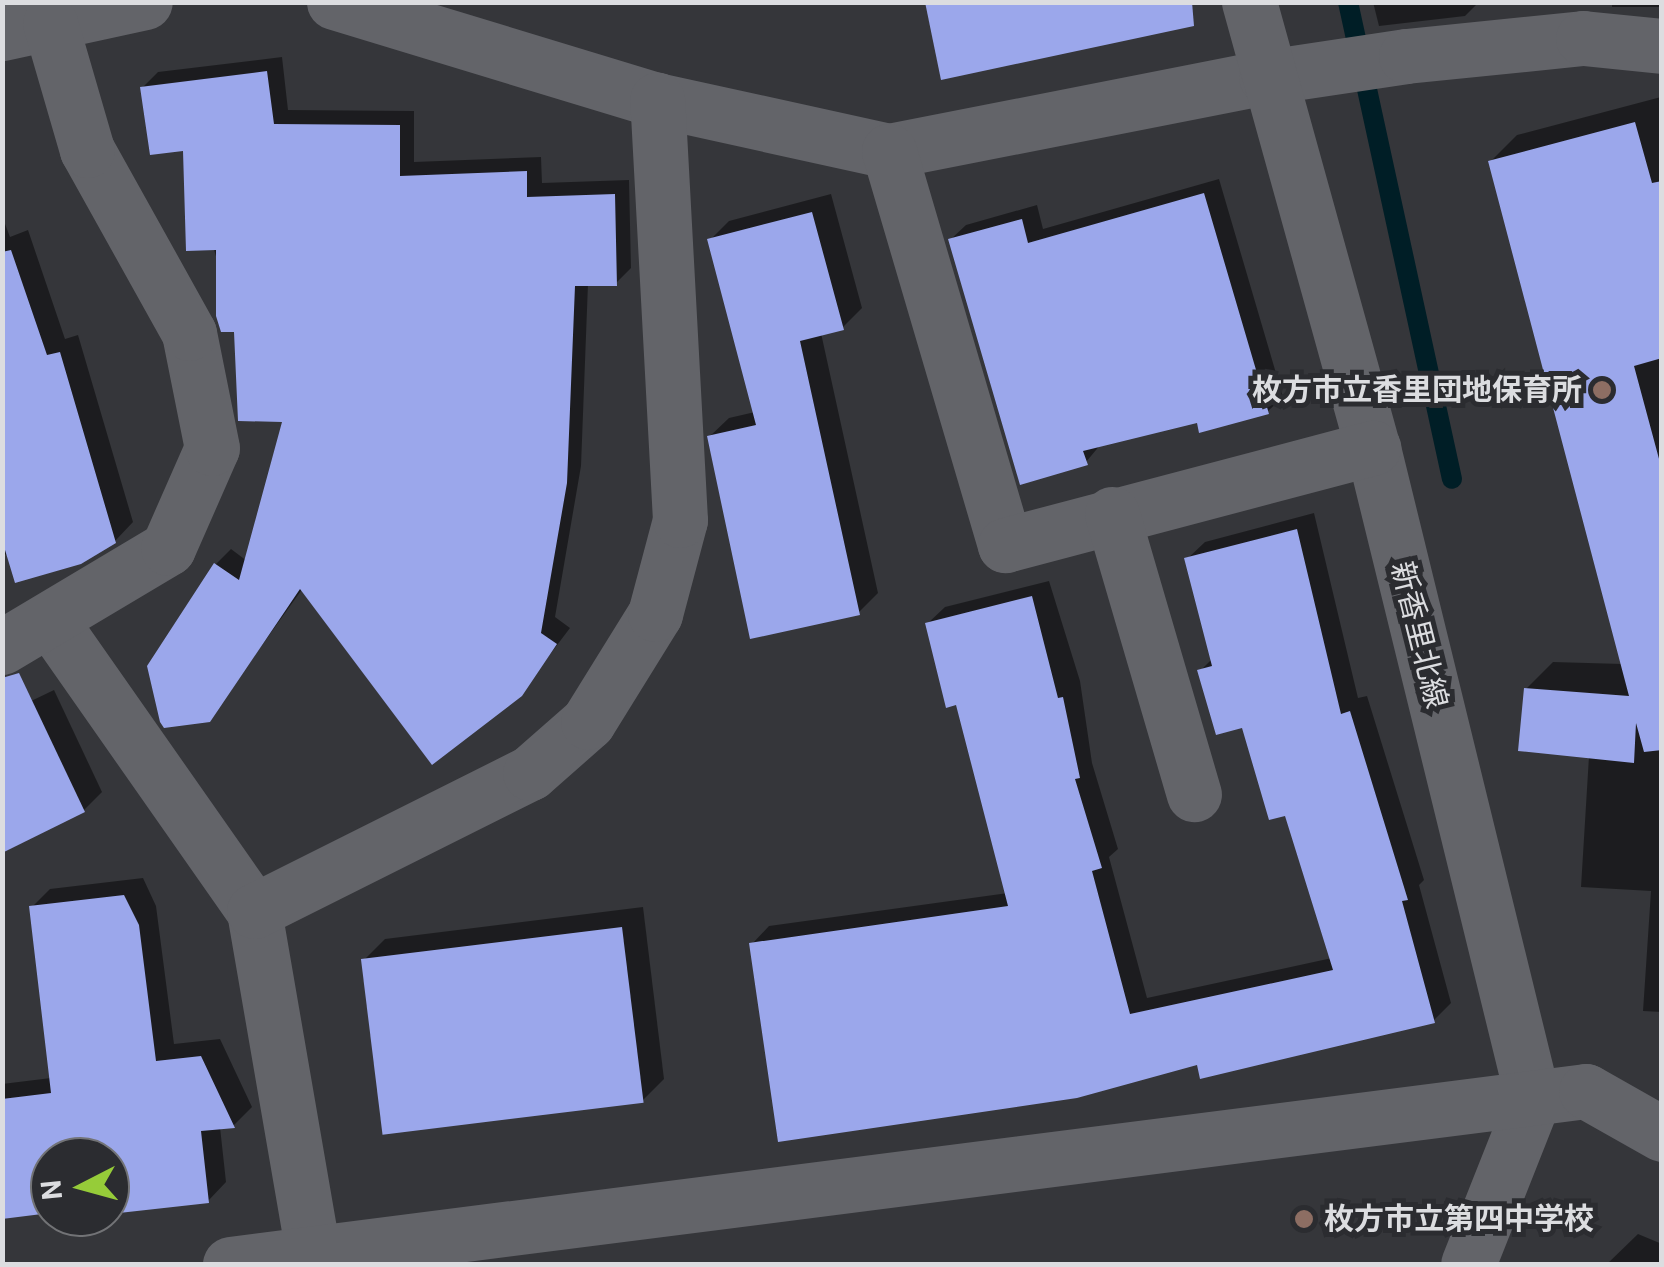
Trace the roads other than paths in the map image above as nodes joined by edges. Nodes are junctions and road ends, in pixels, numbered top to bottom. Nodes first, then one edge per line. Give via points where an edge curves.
1 (144, 2) edge
2 (334, 2) edge
3 (1250, 2) edge
4 (1579, 20) edge
5 (26, 28) edge
6 (1662, 46) edge
7 (1291, 73) junction
8 (658, 100) junction
9 (890, 151) junction
10 (1373, 448) junction
11 (1112, 514) junction
12 (50, 620) junction
13 (2, 647) edge
14 (1194, 794) dead end
15 (254, 911) junction
16 (1533, 1100) junction
17 (1662, 1134) edge
18 (313, 1254) junction
19 (230, 1264) edge
20 (1468, 1264) edge

1 - 5 street
2 - 8 street
3 - 7 street, 新香里北線
4 - 6 street
4 - 7 street
5 - 12 street via 188,332 212,448 168,548
7 - 9 street
7 - 10 street, 新香里北線
8 - 9 street
8 - 15 street via 680,520 654,614 588,722 530,773
9 - 11 street via 1004,545
10 - 11 street
10 - 16 street, 新香里北線
11 - 14 street
12 - 13 street
12 - 15 street
15 - 18 street
16 - 17 street via 1586,1091
16 - 18 street
16 - 20 street
18 - 19 street

